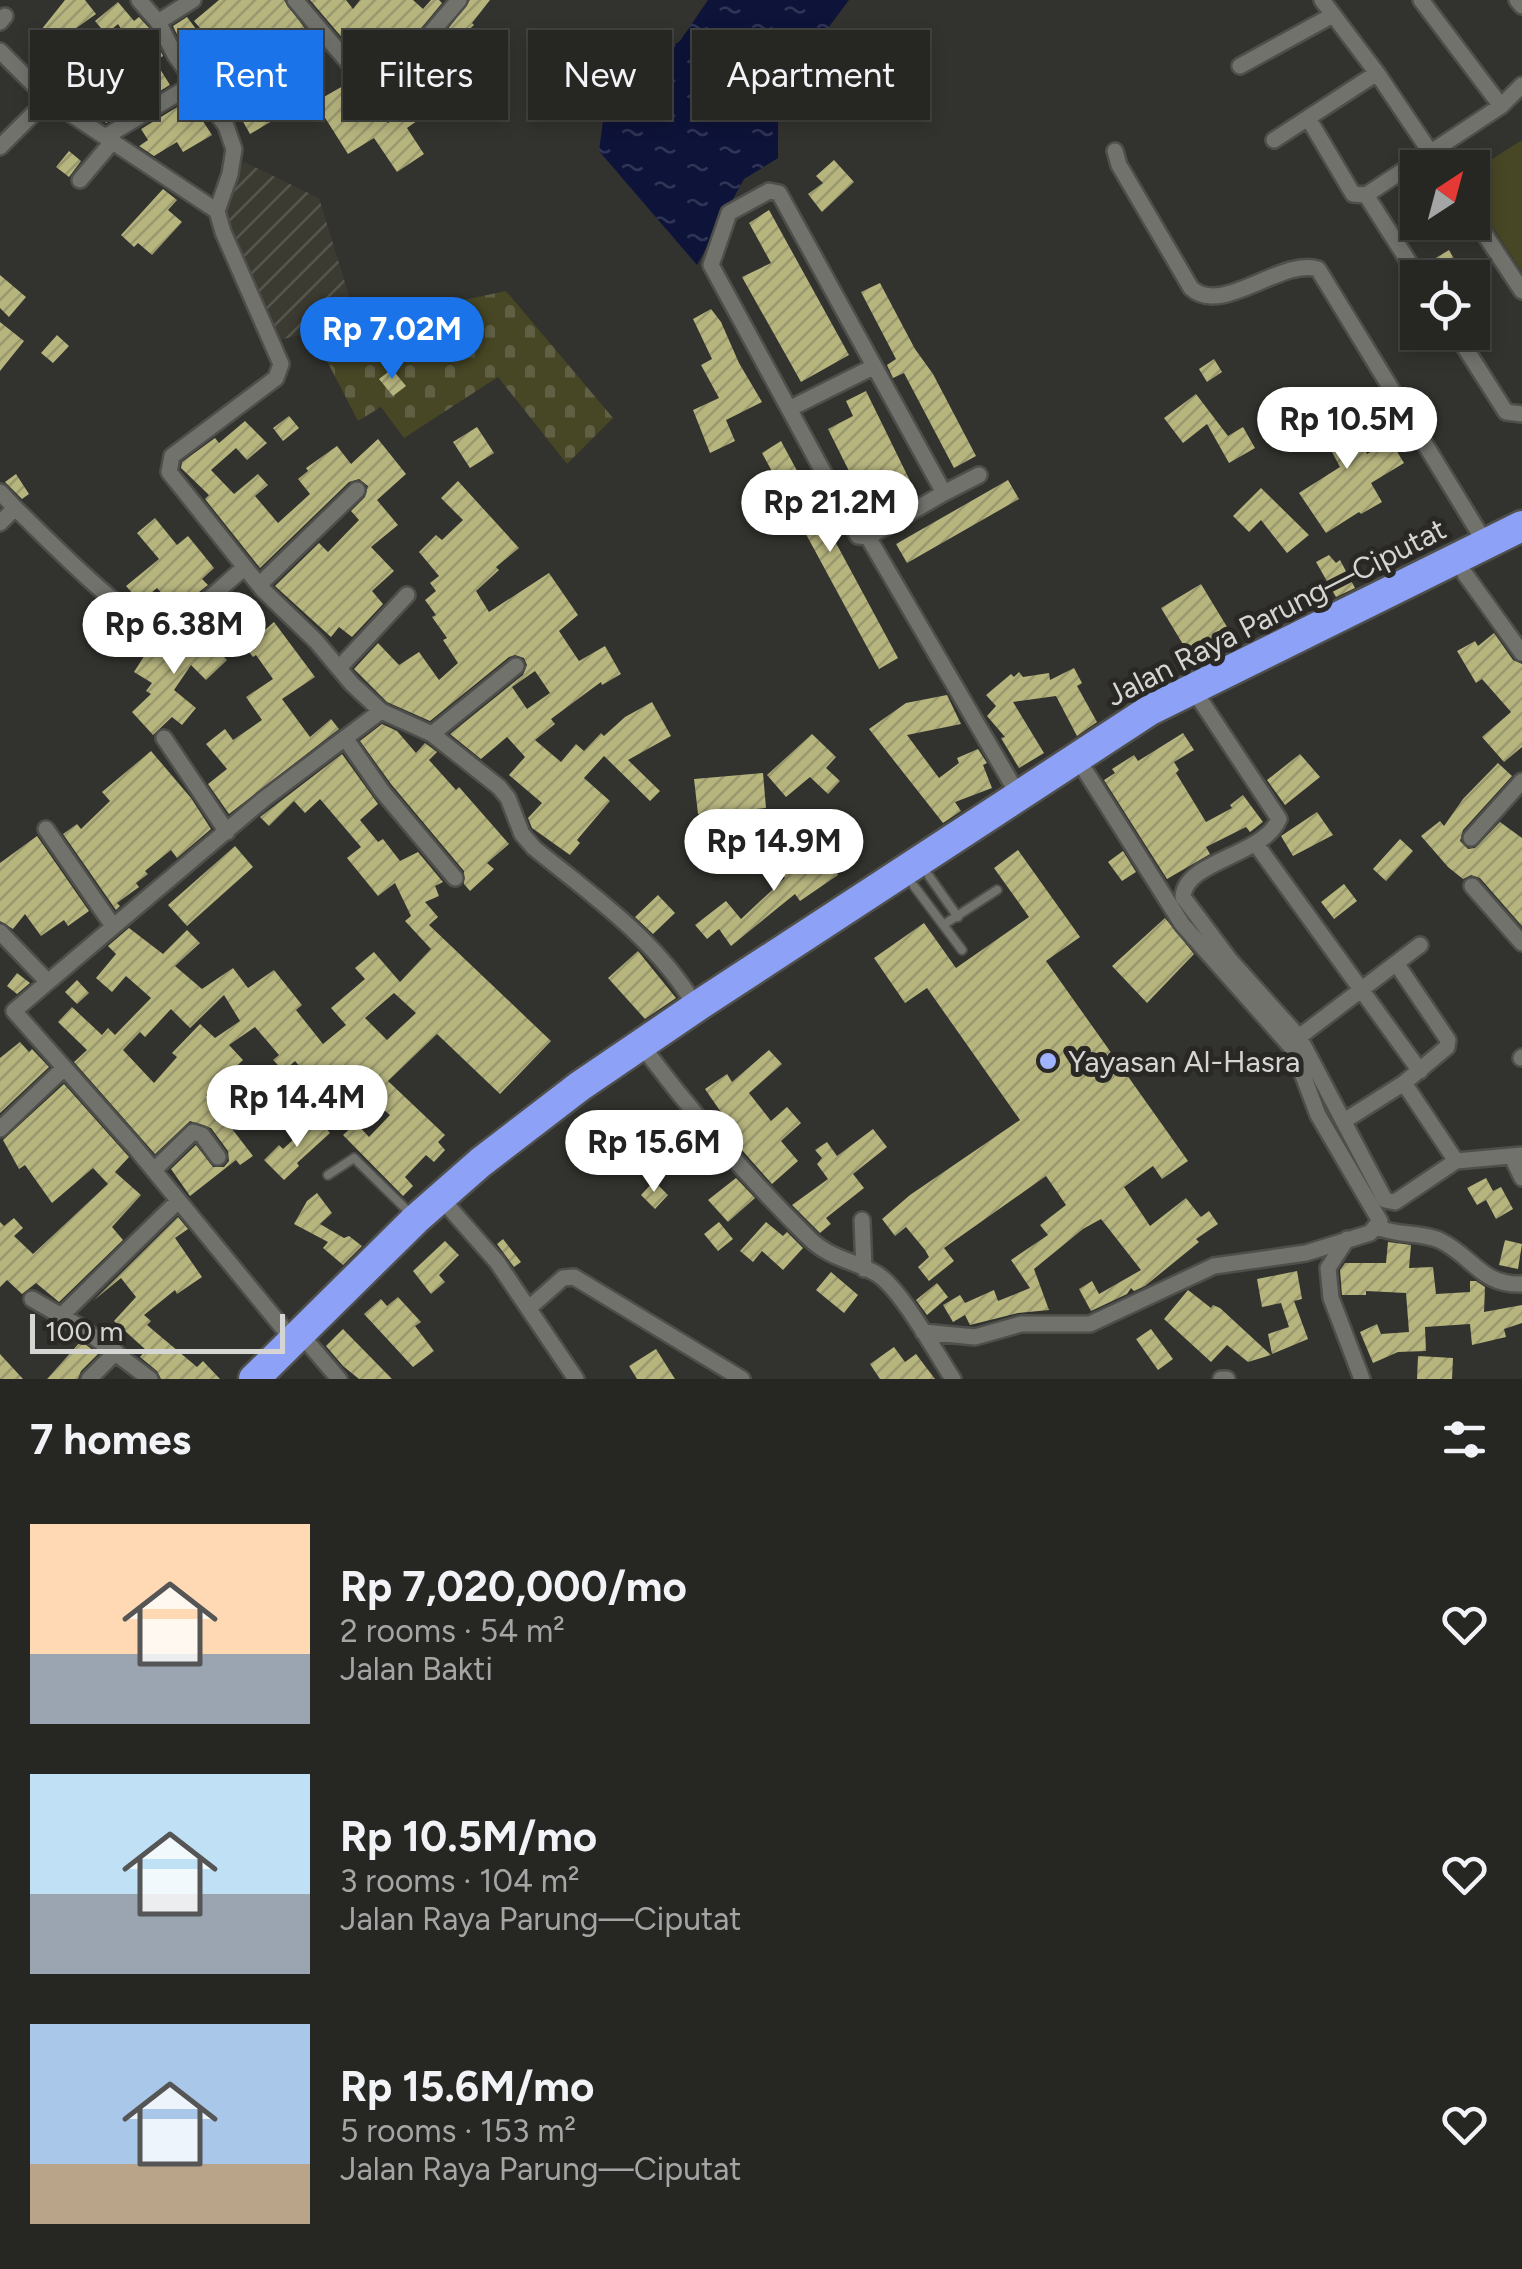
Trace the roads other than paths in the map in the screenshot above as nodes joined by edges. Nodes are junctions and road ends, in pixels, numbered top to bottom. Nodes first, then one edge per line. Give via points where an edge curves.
1 (139, 0) edge
2 (193, 0) edge
3 (295, 0) edge
4 (458, 0) edge
5 (1322, 0) edge
6 (1421, 0) edge
7 (1517, 0) edge
8 (1522, 6) edge
9 (1333, 16) junction
10 (158, 22) junction
11 (434, 30) edge
12 (0, 51) edge
13 (343, 56) edge
14 (179, 63) edge
15 (1240, 66) dead end
16 (1377, 74) junction
17 (30, 81) edge
18 (1522, 84) edge
19 (179, 93) edge
20 (1501, 106) junction
21 (30, 117) edge
22 (1308, 118) junction
23 (80, 120) edge
24 (222, 120) edge
25 (109, 139) junction
26 (1274, 140) dead end
27 (0, 146) edge
28 (1430, 150) edge
29 (1449, 150) edge
30 (1115, 151) dead end
31 (1400, 178) edge
32 (80, 180) dead end
33 (1366, 195) junction
34 (218, 210) junction
35 (1488, 240) edge
36 (1408, 260) edge
37 (1522, 291) edge
38 (1466, 350) edge
39 (873, 367) junction
40 (790, 409) junction
41 (1522, 414) edge
42 (979, 476) dead end
43 (357, 490) dead end
44 (0, 492) edge
45 (944, 493) junction
46 (14, 508) junction
47 (0, 522) edge
48 (1522, 526) edge
49 (868, 536) junction
50 (1486, 544) junction
51 (1522, 544) edge
52 (1461, 566) junction
53 (244, 568) junction
54 (258, 585) junction
55 (407, 595) dead end
56 (1522, 654) edge
57 (516, 666) dead end
58 (339, 668) junction
59 (1198, 695) junction
60 (381, 711) junction
61 (432, 734) junction
62 (164, 738) dead end
63 (345, 738) junction
64 (1086, 772) junction
65 (1522, 782) edge
66 (1019, 796) junction
67 (46, 829) dead end
68 (227, 832) junction
69 (1471, 838) dead end
70 (1256, 844) junction
71 (455, 878) dead end
72 (918, 878) junction
73 (1472, 886) dead end
74 (998, 890) dead end
75 (958, 917) junction
76 (943, 925) junction
77 (113, 926) junction
78 (0, 932) edge
79 (1522, 943) edge
80 (1420, 945) dead end
81 (962, 950) dead end
82 (1396, 963) junction
83 (48, 982) junction
84 (1362, 989) junction
85 (696, 1007) junction
86 (1299, 1036) junction
87 (649, 1055) junction
88 (63, 1069) junction
89 (1420, 1070) junction
90 (1404, 1084) junction
91 (1344, 1121) junction
92 (0, 1129) edge
93 (1517, 1156) edge
94 (218, 1157) dead end
95 (1456, 1160) junction
96 (154, 1170) junction
97 (328, 1175) dead end
98 (1522, 1178) edge
99 (178, 1201) junction
100 (446, 1202) junction
101 (416, 1219) junction
102 (862, 1220) dead end
103 (1376, 1228) junction
104 (1347, 1239) junction
105 (864, 1269) junction
106 (1522, 1284) edge
107 (32, 1298) dead end
108 (529, 1308) junction
109 (62, 1316) junction
110 (922, 1332) junction
111 (301, 1342) junction
112 (116, 1352) junction
113 (89, 1379) edge
114 (150, 1379) edge
115 (254, 1379) edge
116 (277, 1379) edge
117 (339, 1379) edge
118 (576, 1379) edge
119 (742, 1379) edge
120 (953, 1379) edge
121 (1362, 1379) edge

1 - 10 street
2 - 10 street
3 - 13 street
4 - 11 street
5 - 9 street
6 - 20 street
7 - 8 street
9 - 15 street
9 - 16 street
10 - 14 street
12 - 17 street
16 - 22 street
16 - 28 street
18 - 20 street
19 - 25 street
20 - 29 street
21 - 27 street
22 - 26 street
22 - 33 street via 1353,194
23 - 25 street
24 - 34 street via 234,149
25 - 32 street
25 - 34 street
30 - 50 street via 1198,295 1238,290 1298,268 1318,270
31 - 33 street
33 - 36 street
34 - 53 street via 281,364 276,378 168,464
35 - 37 street
38 - 41 street via 1506,412
39 - 40 street
39 - 40 street via 779,192 769,191 730,213 710,260
39 - 45 street
40 - 49 street via 858,536
42 - 45 street
43 - 54 street
44 - 46 street
45 - 49 street
46 - 47 street
46 - 53 street via 146,627 175,624
48 - 50 highway, Jalan Raya Parung—Ciputat
49 - 66 street
50 - 52 highway, Jalan Raya Parung—Ciputat
51 - 52 highway, Jalan Raya Parung—Ciputat
52 - 56 street
52 - 59 highway, Jalan Raya Parung—Ciputat
53 - 54 street
54 - 58 street
55 - 58 street
57 - 61 street
58 - 60 street
59 - 64 highway, Jalan Raya Parung—Ciputat
59 - 66 highway, Jalan Raya Parung—Ciputat via 1150,710
59 - 70 street via 1278,812 1278,825
60 - 61 street
60 - 63 street
61 - 85 street via 499,787 534,848 653,948
62 - 68 street
63 - 68 street
63 - 71 street
64 - 72 highway, Jalan Raya Parung—Ciputat
64 - 103 street via 1182,924 1299,1058 1318,1115 1381,1217
65 - 69 street
66 - 72 highway, Jalan Raya Parung—Ciputat
67 - 77 street
68 - 77 street
70 - 84 street
70 - 86 street via 1196,875 1183,897
72 - 75 lane
72 - 76 lane
72 - 85 highway, Jalan Raya Parung—Ciputat
72 - 87 highway, Jalan Raya Parung—Ciputat
73 - 79 street
74 - 75 lane
75 - 76 lane
76 - 81 lane
77 - 83 street
78 - 83 street
80 - 82 street
82 - 84 street
82 - 89 street via 1448,1040
83 - 88 street via 14,1010
84 - 86 street
84 - 89 street
85 - 100 highway, Jalan Raya Parung—Ciputat via 537,1118
86 - 91 street
87 - 100 highway, Jalan Raya Parung—Ciputat
87 - 105 street via 810,1240
88 - 92 street
88 - 96 street
89 - 90 street
90 - 91 street
90 - 95 street
91 - 95 street via 1390,1202
93 - 95 street
93 - 98 street
94 - 96 street via 193,1132
96 - 99 street
97 - 101 lane via 354,1158
99 - 109 street
99 - 111 street
100 - 101 highway, Jalan Raya Parung—Ciputat
100 - 108 street
100 - 111 highway, Jalan Raya Parung—Ciputat
101 - 111 highway, Jalan Raya Parung—Ciputat
102 - 105 street
103 - 104 street
103 - 106 street via 1437,1239 1493,1281
104 - 110 street via 1306,1253 1214,1266 1090,1324 1021,1324 974,1337
104 - 121 street via 1328,1268 1331,1298
105 - 110 street via 890,1284
107 - 109 street
108 - 118 street
108 - 119 street via 563,1278 574,1277
109 - 112 street
110 - 120 street
111 - 115 highway, Jalan Raya Parung—Ciputat
111 - 116 highway, Jalan Raya Parung—Ciputat
111 - 117 street
112 - 113 street
112 - 114 street

